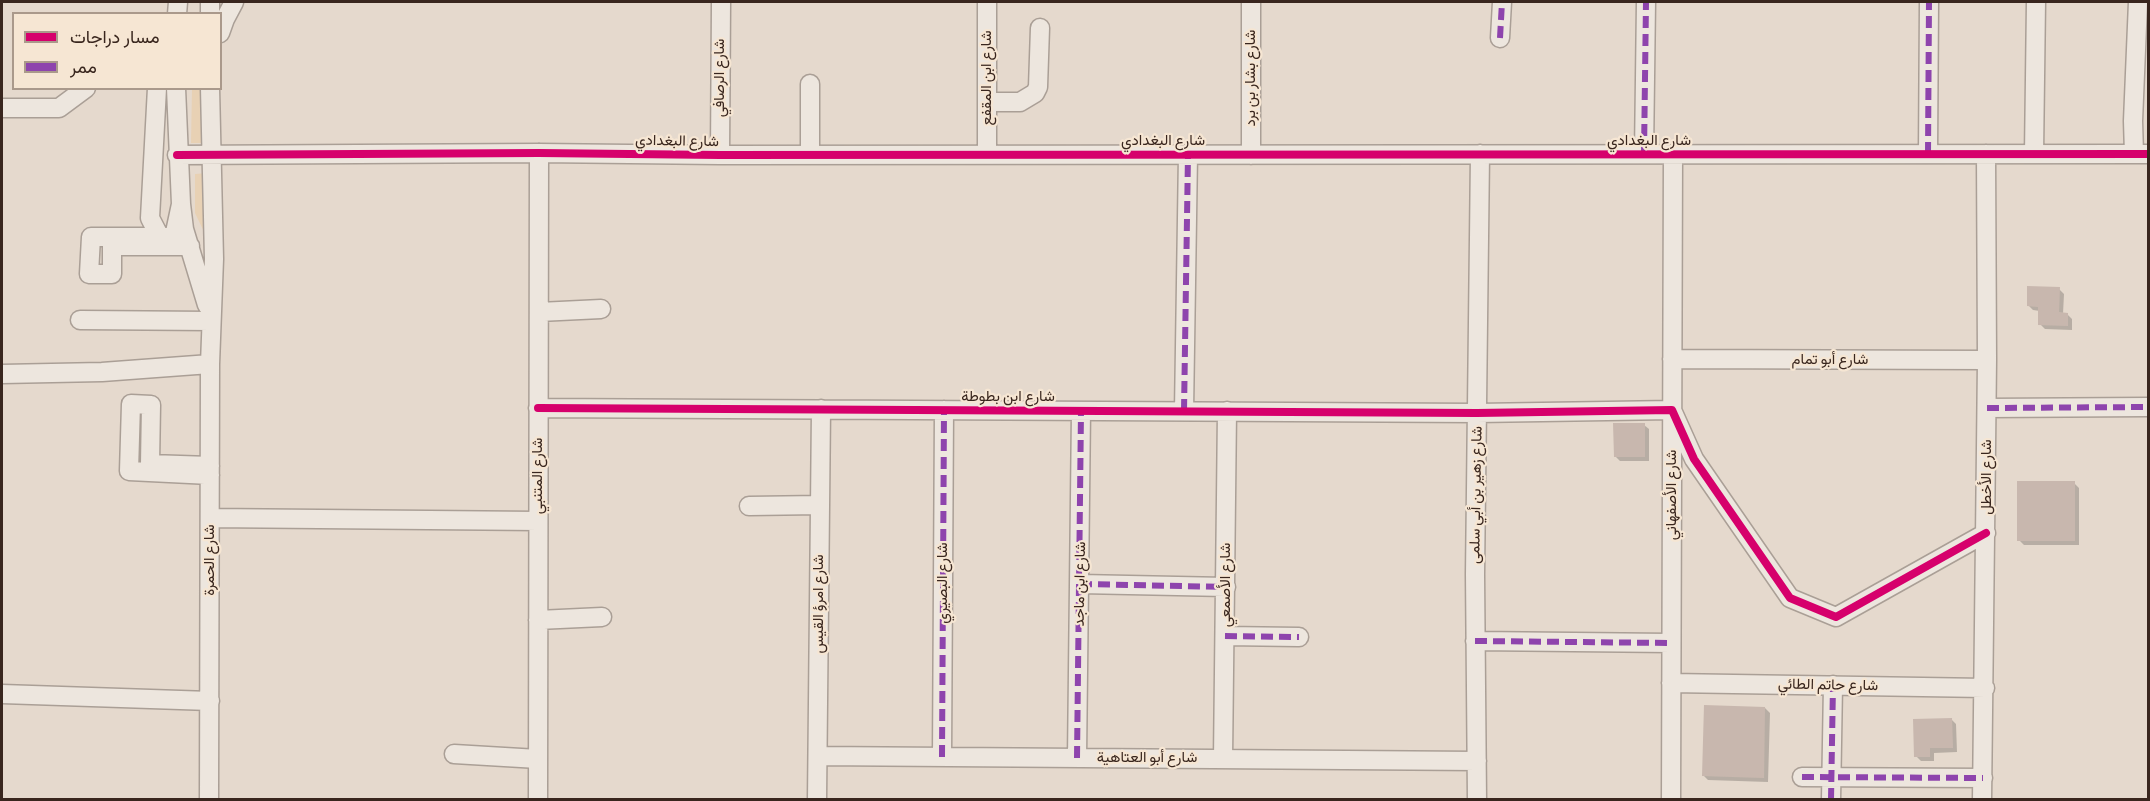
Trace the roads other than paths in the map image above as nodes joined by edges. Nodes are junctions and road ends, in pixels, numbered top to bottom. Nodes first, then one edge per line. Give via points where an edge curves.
1 (234, 2) edge
2 (720, 2) edge
3 (987, 2) edge
4 (1251, 2) edge
5 (1502, 2) edge
6 (1646, 2) edge
7 (1929, 2) edge
8 (2036, 2) edge
9 (2138, 2) edge
10 (222, 27) edge
11 (1040, 28) dead end
12 (1500, 38) dead end
13 (810, 84) dead end
14 (65, 90) edge
15 (83, 90) edge
16 (157, 90) edge
17 (176, 90) edge
18 (210, 90) edge
19 (2, 97) edge
20 (987, 102) junction
21 (2, 108) edge
22 (211, 153) junction
23 (539, 153) junction
24 (177, 154) junction
25 (1188, 154) junction
26 (1480, 154) junction
27 (1644, 154) junction
28 (1673, 154) junction
29 (1928, 154) junction
30 (1986, 154) junction
31 (2034, 154) junction
32 (2141, 154) edge
33 (720, 155) junction
34 (810, 155) junction
35 (987, 155) junction
36 (1251, 155) junction
37 (181, 204) junction
38 (162, 241) junction
39 (190, 246) junction
40 (601, 309) dead end
41 (538, 312) junction
42 (80, 320) dead end
43 (211, 321) junction
44 (1672, 359) junction
45 (1988, 360) junction
46 (210, 364) junction
47 (2, 374) edge
48 (2148, 407) edge
49 (538, 408) junction
50 (1987, 408) junction
51 (821, 409) junction
52 (944, 410) junction
53 (1672, 410) junction
54 (1081, 411) junction
55 (1184, 411) junction
56 (1227, 411) junction
57 (1477, 412) junction
58 (210, 471) junction
59 (820, 505) junction
60 (749, 506) dead end
61 (210, 518) junction
62 (538, 521) junction
63 (1986, 533) junction
64 (1080, 584) junction
65 (1226, 587) junction
66 (602, 617) dead end
67 (538, 620) junction
68 (1225, 636) junction
69 (1299, 637) dead end
70 (1476, 641) junction
71 (1671, 643) junction
72 (1671, 682) junction
73 (1833, 685) junction
74 (1985, 688) junction
75 (2, 694) edge
76 (210, 700) junction
77 (454, 754) dead end
78 (818, 756) junction
79 (942, 757) junction
80 (1077, 758) junction
81 (538, 759) junction
82 (1223, 759) junction
83 (1477, 761) junction
84 (1802, 777) dead end
85 (1831, 777) junction
86 (1983, 778) junction
87 (209, 800) edge
88 (538, 800) edge
89 (817, 800) edge
90 (1477, 800) edge
91 (1671, 800) edge
92 (1831, 800) edge
93 (1982, 800) edge

1 - 10 street
2 - 33 street, شارع الرصافي
3 - 20 street, شارع ابن المقفع
4 - 36 street, شارع بشار بن برد
5 - 12 street
6 - 27 street
7 - 29 street
8 - 31 street
9 - 32 street via 2133,121
11 - 20 street via 1035,93 1020,102
13 - 34 street
14 - 19 street via 56,96
15 - 21 street via 59,108
16 - 38 street via 150,218
17 - 24 street, شارع الحمرة
18 - 22 street, شارع الحمرة
20 - 35 street, شارع ابن المقفع
22 - 23 street, شارع البغدادي
22 - 24 street, شارع البغدادي
22 - 43 street, شارع الحمرة
23 - 33 street, شارع البغدادي
23 - 41 street, شارع المتنبي
24 - 37 street, شارع الحمرة
25 - 35 street, شارع البغدادي
25 - 36 street, شارع البغدادي
25 - 55 street
26 - 27 street, شارع البغدادي
26 - 36 street, شارع البغدادي
26 - 57 street, شارع زهير بن أبي سلمى
27 - 28 street, شارع البغدادي
28 - 29 street, شارع البغدادي
28 - 44 street, شارع الأصفهاني
29 - 30 street, شارع البغدادي
30 - 31 street, شارع البغدادي
30 - 45 street, شارع الأخطل
31 - 32 street, شارع البغدادي
33 - 34 street, شارع البغدادي
34 - 35 street, شارع البغدادي
37 - 38 street via 174,237
37 - 39 street, شارع الحمرة
38 - 39 street
39 - 43 street, شارع الحمرة
40 - 41 street
41 - 49 street, شارع المتنبي
42 - 43 street
43 - 46 street, شارع الحمرة
44 - 45 street, شارع أبو تمام
44 - 53 street, شارع الأصفهاني
45 - 50 street, شارع الأخطل
46 - 47 street
46 - 58 street, شارع الحمرة
48 - 50 street
49 - 51 street, شارع ابن بطوطة
49 - 62 street, شارع المتنبي
50 - 63 street, شارع الأخطل
51 - 52 street, شارع ابن بطوطة
51 - 59 street, شارع امرؤ القيس
52 - 54 street, شارع ابن بطوطة
52 - 79 street, شارع البصيري
53 - 57 street, شارع ابن بطوطة
53 - 63 street via 1694,459 1790,598 1812,608 1836,617
53 - 71 street, شارع الأصفهاني
54 - 55 street, شارع ابن بطوطة
54 - 64 street, شارع ابن ماجد
55 - 56 street, شارع ابن بطوطة
56 - 57 street, شارع ابن بطوطة
56 - 65 street, شارع الأصمعي
57 - 70 street, شارع زهير بن أبي سلمى
58 - 58 street via 150,464 151,405 131,404 129,471
58 - 61 street, شارع الحمرة
59 - 60 street
59 - 78 street, شارع امرؤ القيس
61 - 62 street
61 - 76 street, شارع الحمرة
62 - 67 street, شارع المتنبي
63 - 74 street, شارع الأخطل
64 - 65 street
64 - 80 street, شارع ابن ماجد
65 - 68 street, شارع الأصمعي
66 - 67 street
67 - 81 street, شارع المتنبي
68 - 69 street
68 - 82 street, شارع الأصمعي
70 - 71 street
70 - 83 street, شارع زهير بن أبي سلمى
71 - 72 street, شارع الأصفهاني
72 - 73 street, شارع حاتم الطائي
72 - 91 street, شارع الأصفهاني
73 - 74 street, شارع حاتم الطائي
73 - 85 street
74 - 86 street, شارع الأخطل
75 - 76 street
76 - 87 street, شارع الحمرة
77 - 81 street
78 - 79 street, شارع أبو العتاهية
78 - 89 street, شارع امرؤ القيس
79 - 80 street, شارع أبو العتاهية
80 - 82 street, شارع أبو العتاهية
81 - 88 street, شارع المتنبي
82 - 83 street, شارع أبو العتاهية
83 - 90 street, شارع زهير بن أبي سلمى
84 - 85 street
85 - 86 street
85 - 92 street
86 - 93 street, شارع الأخطل

